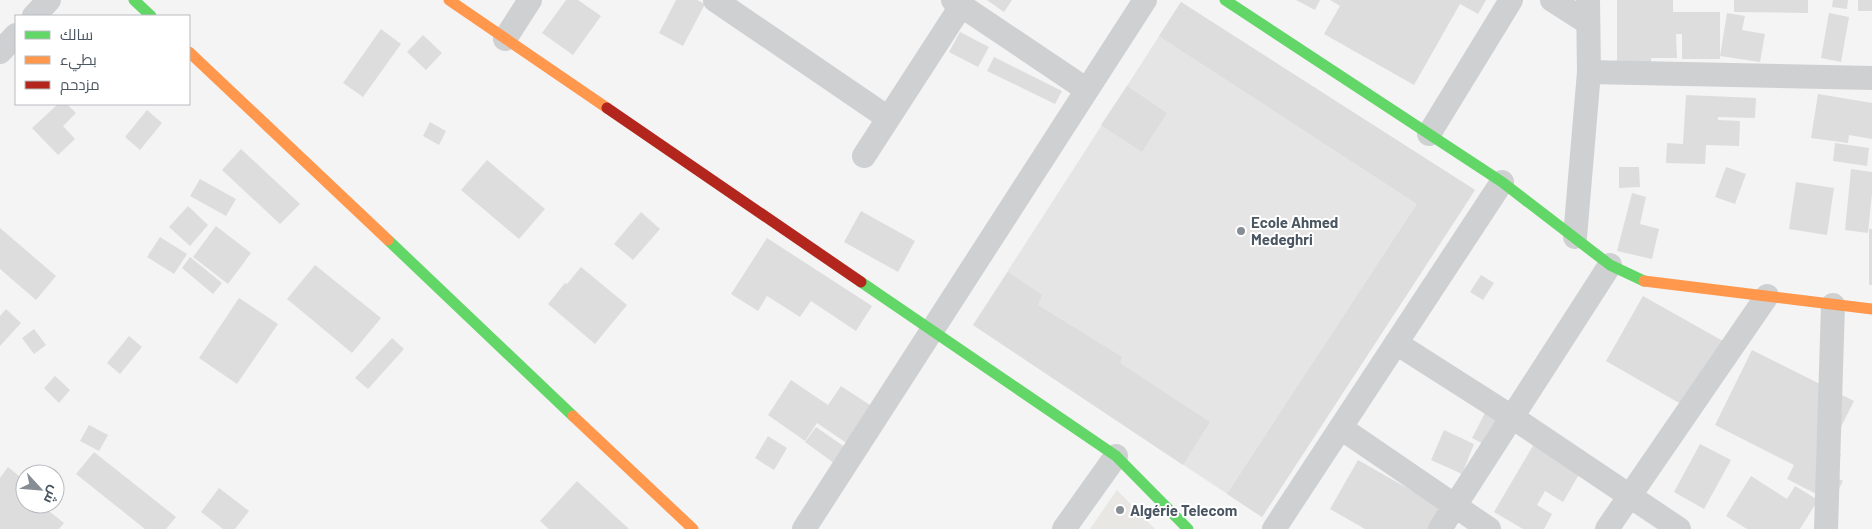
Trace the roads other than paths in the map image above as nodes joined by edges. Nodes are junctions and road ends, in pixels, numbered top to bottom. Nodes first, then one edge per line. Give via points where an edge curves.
1 (49, 0) edge
2 (134, 0) edge
3 (449, 0) edge
4 (530, 0) edge
5 (715, 0) edge
6 (1145, 0) edge
7 (1224, 0) edge
8 (1511, 0) edge
9 (1552, 0) edge
10 (1588, 0) edge
11 (957, 3) edge
12 (35, 15) edge
13 (151, 15) edge
14 (1588, 23) junction
15 (15, 36) edge
16 (505, 39) junction
17 (0, 52) edge
18 (190, 53) edge
19 (1589, 72) junction
20 (1872, 78) edge
21 (1087, 90) junction
22 (888, 118) junction
23 (1429, 134) junction
24 (864, 156) dead end
25 (1502, 182) junction
26 (1575, 237) junction
27 (1610, 265) junction
28 (1767, 296) junction
29 (1833, 305) junction
30 (1872, 309) edge
31 (933, 331) junction
32 (1396, 343) junction
33 (1512, 417) junction
34 (1341, 428) junction
35 (1116, 456) junction
36 (1630, 496) junction
37 (1455, 506) junction
38 (693, 529) edge
39 (804, 529) edge
40 (1064, 529) edge
41 (1188, 529) edge
42 (1274, 529) edge
43 (1440, 529) edge
44 (1489, 529) edge
45 (1608, 529) edge
46 (1679, 529) edge
47 (1826, 529) edge

1 - 12 street
2 - 13 street
3 - 16 street
4 - 16 street
5 - 22 street
6 - 21 street
7 - 23 street
8 - 23 street
9 - 14 street
10 - 14 street
11 - 21 street
11 - 22 street
14 - 19 street
15 - 17 street
16 - 31 street
18 - 38 street
19 - 20 street
19 - 26 street
21 - 31 street
22 - 24 street
23 - 25 street
25 - 26 street
25 - 32 street
26 - 27 street
27 - 28 street via 1646,282
27 - 33 street
28 - 29 street
28 - 36 street
29 - 30 street
29 - 47 street
31 - 35 street
31 - 39 street
32 - 33 street
32 - 34 street
33 - 36 street
33 - 37 street
34 - 37 street
34 - 42 street
35 - 40 street
35 - 41 street
36 - 45 street
36 - 46 street
37 - 43 street
37 - 44 street

